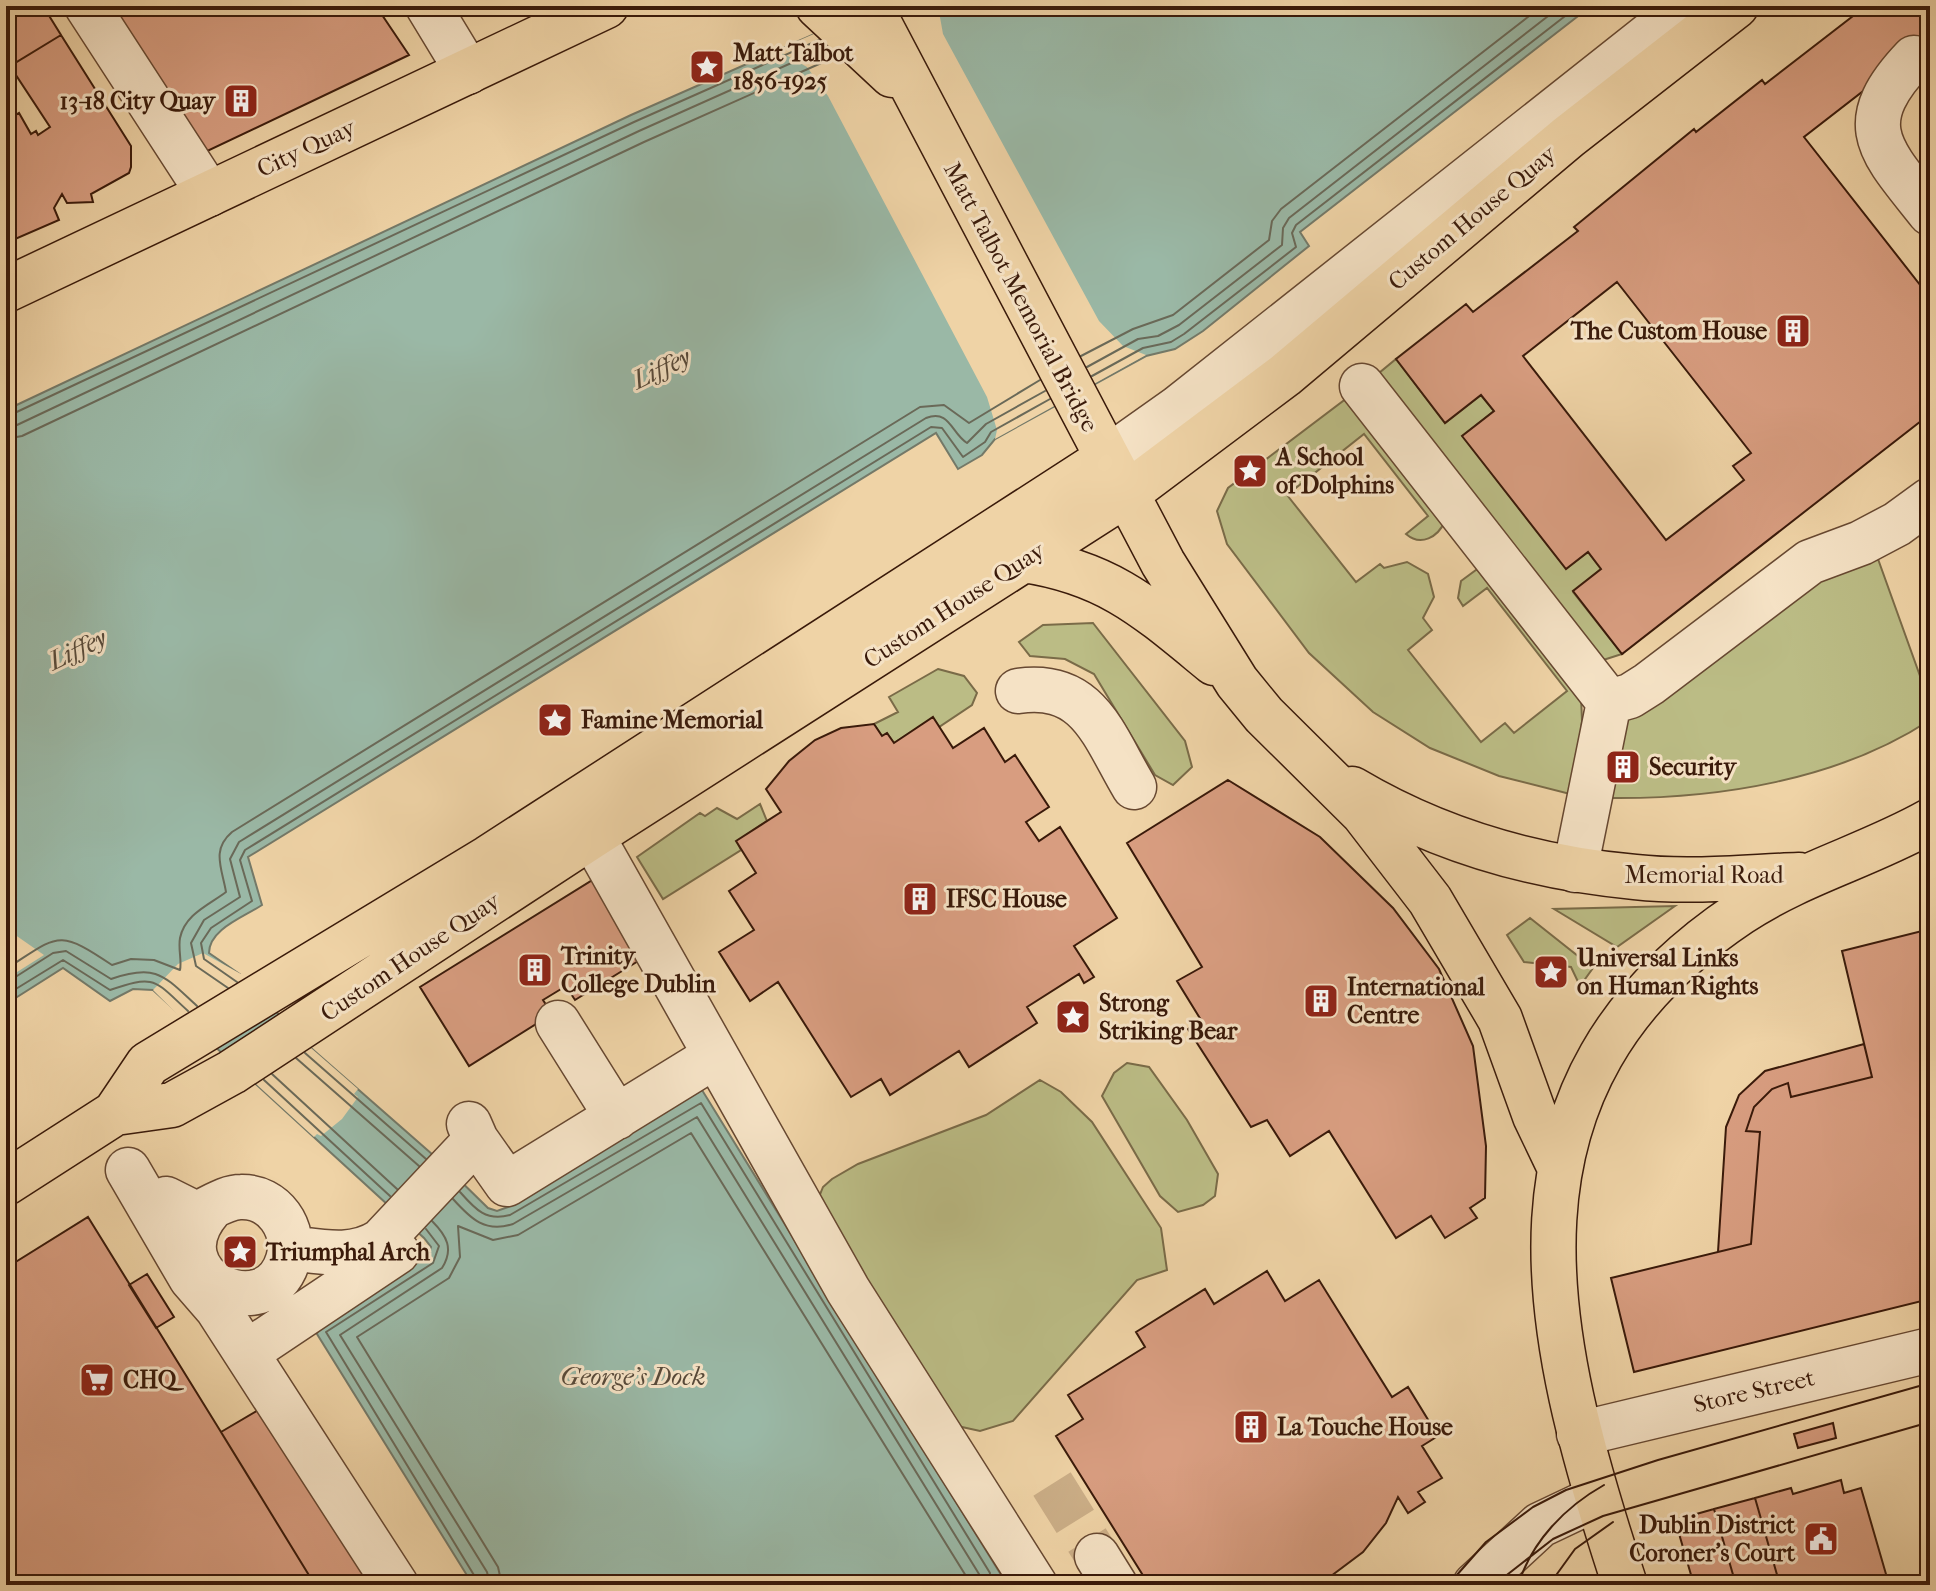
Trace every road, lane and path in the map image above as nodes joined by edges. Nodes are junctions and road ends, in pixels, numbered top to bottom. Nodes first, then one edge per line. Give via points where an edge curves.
1 (87, 6) edge
2 (428, 6) edge
3 (606, 6) edge
4 (1686, 6) edge
5 (1736, 6) edge
6 (857, 10) edge
7 (1914, 58) dead end
8 (468, 72) junction
9 (209, 194) junction
10 (1930, 213) edge
11 (6, 290) edge
12 (1362, 386) dead end
13 (1116, 477) junction
14 (1930, 500) edge
15 (1024, 560) junction
16 (1237, 682) junction
17 (1018, 691) dead end
18 (1609, 702) junction
19 (1325, 773) junction
20 (1134, 787) dead end
21 (1926, 829) edge
22 (592, 836) junction
23 (1575, 870) junction
24 (1806, 875) junction
25 (558, 1023) dead end
26 (715, 1056) junction
27 (115, 1113) junction
28 (617, 1117) junction
29 (1558, 1164) junction
30 (128, 1170) dead end
31 (6, 1183) edge
32 (166, 1199) junction
33 (210, 1209) junction
34 (393, 1231) junction
35 (291, 1248) junction
36 (195, 1258) junction
37 (1930, 1350) edge
38 (246, 1353) junction
39 (1579, 1434) junction
40 (1597, 1498) junction
41 (396, 1585) edge
42 (1035, 1585) edge
43 (1475, 1585) edge
44 (1625, 1585) edge

1 - 9 street
2 - 8 street
3 - 8 main road, City Quay
4 - 13 street, Custom House Quay via 1178,408
5 - 13 main road, Custom House Quay via 1568,137 1285,375
6 - 13 main road, Matt Talbot Memorial Bridge via 917,98
7 - 10 street via 1880,101 1878,129 1886,157
8 - 9 main road, City Quay
9 - 11 main road, City Quay
12 - 18 street
13 - 15 main road, Custom House Quay
13 - 16 main road, Memorial Road
13 - 27 main road, Custom House Quay via 148,1064
14 - 18 street via 1861,543 1810,562 1649,684
15 - 16 main road via 1066,567 1128,595
15 - 22 main road, Custom House Quay
16 - 19 main road, Memorial Road
17 - 20 street via 1043,688 1068,695 1091,716
18 - 23 street
19 - 23 main road, Memorial Road via 1428,828
19 - 29 main road, Memorial Road via 1398,855 1460,946 1500,1019
21 - 24 main road
22 - 26 street
22 - 27 main road, Custom House Quay via 232,1072 172,1105
23 - 24 main road, Memorial Road via 1699,880
24 - 29 main road, Memorial Road via 1719,928 1646,994 1614,1033 1590,1075
25 - 28 street
26 - 28 street
26 - 42 street via 848,1290
27 - 31 main road, Custom House Quay
27 - 32 street
28 - 34 street via 507,1184 468,1142
29 - 39 main road, Memorial Road via 1556,1316
30 - 38 street via 191,1278
32 - 33 street via 196,1214
32 - 36 street
33 - 35 street via 240,1197 271,1206 289,1232
33 - 36 street via 196,1232
34 - 35 street via 367,1250 348,1254
34 - 38 street via 400,1250
35 - 36 street via 280,1276 269,1286 240,1294 212,1283
37 - 39 street, Store Street
38 - 41 street
39 - 40 main road, Memorial Road
40 - 43 street via 1540,1525
40 - 44 main road, Memorial Road

